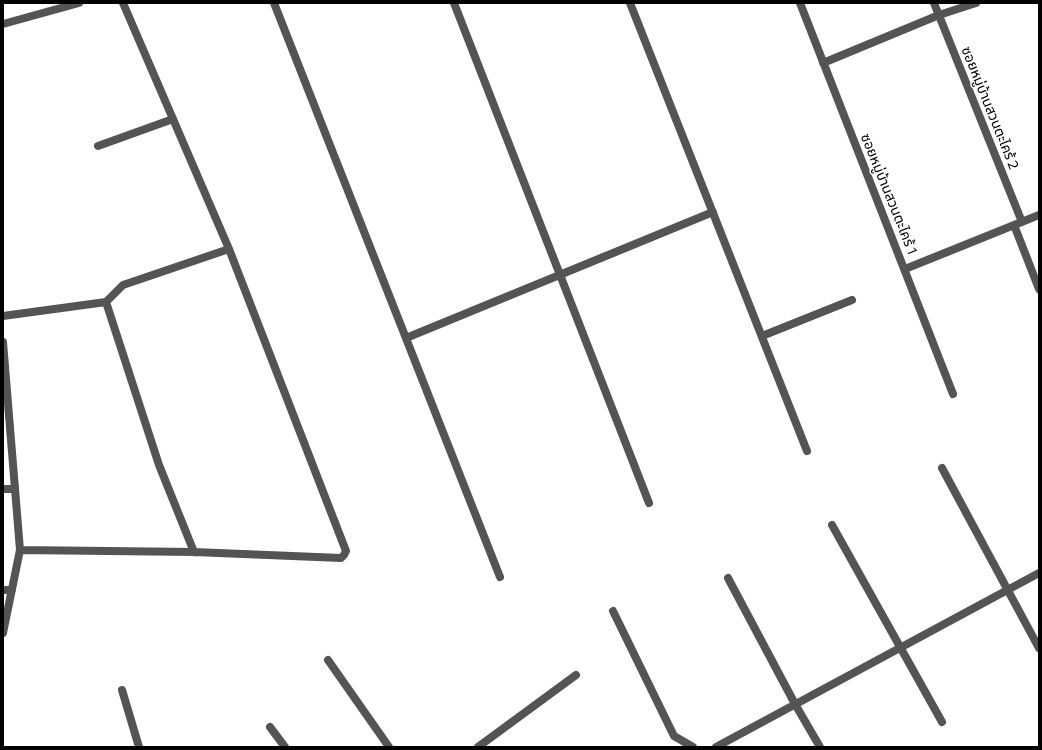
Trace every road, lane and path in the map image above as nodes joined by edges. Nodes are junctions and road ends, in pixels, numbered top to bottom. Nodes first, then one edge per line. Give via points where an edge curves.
1 (79, 3) edge
2 (123, 3) edge
3 (274, 3) edge
4 (454, 3) edge
5 (630, 3) edge
6 (800, 3) edge
7 (934, 3) edge
8 (976, 3) edge
9 (939, 14) junction
10 (3, 24) edge
11 (823, 63) junction
12 (173, 119) junction
13 (98, 146) dead end
14 (713, 212) junction
15 (1039, 216) edge
16 (1022, 222) junction
17 (1014, 225) junction
18 (229, 249) junction
19 (905, 269) junction
20 (560, 275) junction
21 (1039, 289) edge
22 (852, 300) dead end
23 (106, 302) junction
24 (3, 316) edge
25 (762, 336) junction
26 (406, 338) junction
27 (3, 342) edge
28 (3, 348) edge
29 (5, 384) edge
30 (953, 394) dead end
31 (807, 451) dead end
32 (942, 468) dead end
33 (3, 489) edge
34 (15, 489) junction
35 (649, 503) dead end
36 (832, 525) dead end
37 (20, 550) junction
38 (194, 552) junction
39 (1039, 574) edge
40 (500, 577) dead end
41 (728, 578) dead end
42 (7, 590) edge
43 (1008, 590) junction
44 (613, 612) dead end
45 (3, 633) edge
46 (900, 648) junction
47 (1039, 648) edge
48 (328, 660) dead end
49 (576, 674) dead end
50 (122, 690) dead end
51 (795, 704) junction
52 (942, 722) dead end
53 (270, 727) dead end
54 (139, 747) edge
55 (285, 747) edge
56 (389, 747) edge
57 (478, 747) edge
58 (693, 747) edge
59 (716, 747) edge
60 (820, 747) edge

1 - 10 street
2 - 12 street
3 - 26 street
4 - 20 street
5 - 14 street
6 - 11 street, ซอยหมู่บ้านสวนตะไคร้ 1
7 - 9 street, ซอยหมู่บ้านสวนตะไคร้ 2
8 - 9 street
9 - 11 street
9 - 16 street, ซอยหมู่บ้านสวนตะไคร้ 2
11 - 19 street, ซอยหมู่บ้านสวนตะไคร้ 1
12 - 13 street
12 - 18 street
14 - 20 street
14 - 25 street
15 - 16 street
16 - 17 street
17 - 19 street
17 - 21 street
18 - 23 street via 123,285
18 - 38 street via 346,551 341,558
19 - 30 street, ซอยหมู่บ้านสวนตะไคร้ 1
20 - 26 street
20 - 35 street
22 - 25 street
23 - 24 street
23 - 38 street via 159,465
25 - 31 street
26 - 40 street
27 - 28 street
28 - 29 street
29 - 34 street
32 - 43 street
33 - 34 street
34 - 37 street
36 - 46 street
37 - 38 street
37 - 42 street
39 - 43 street
41 - 51 street
42 - 45 street
43 - 46 street
43 - 47 street
44 - 58 street via 674,736
46 - 51 street
46 - 52 street
48 - 56 street
49 - 57 street
50 - 54 street
51 - 59 street
51 - 60 street
53 - 55 street

